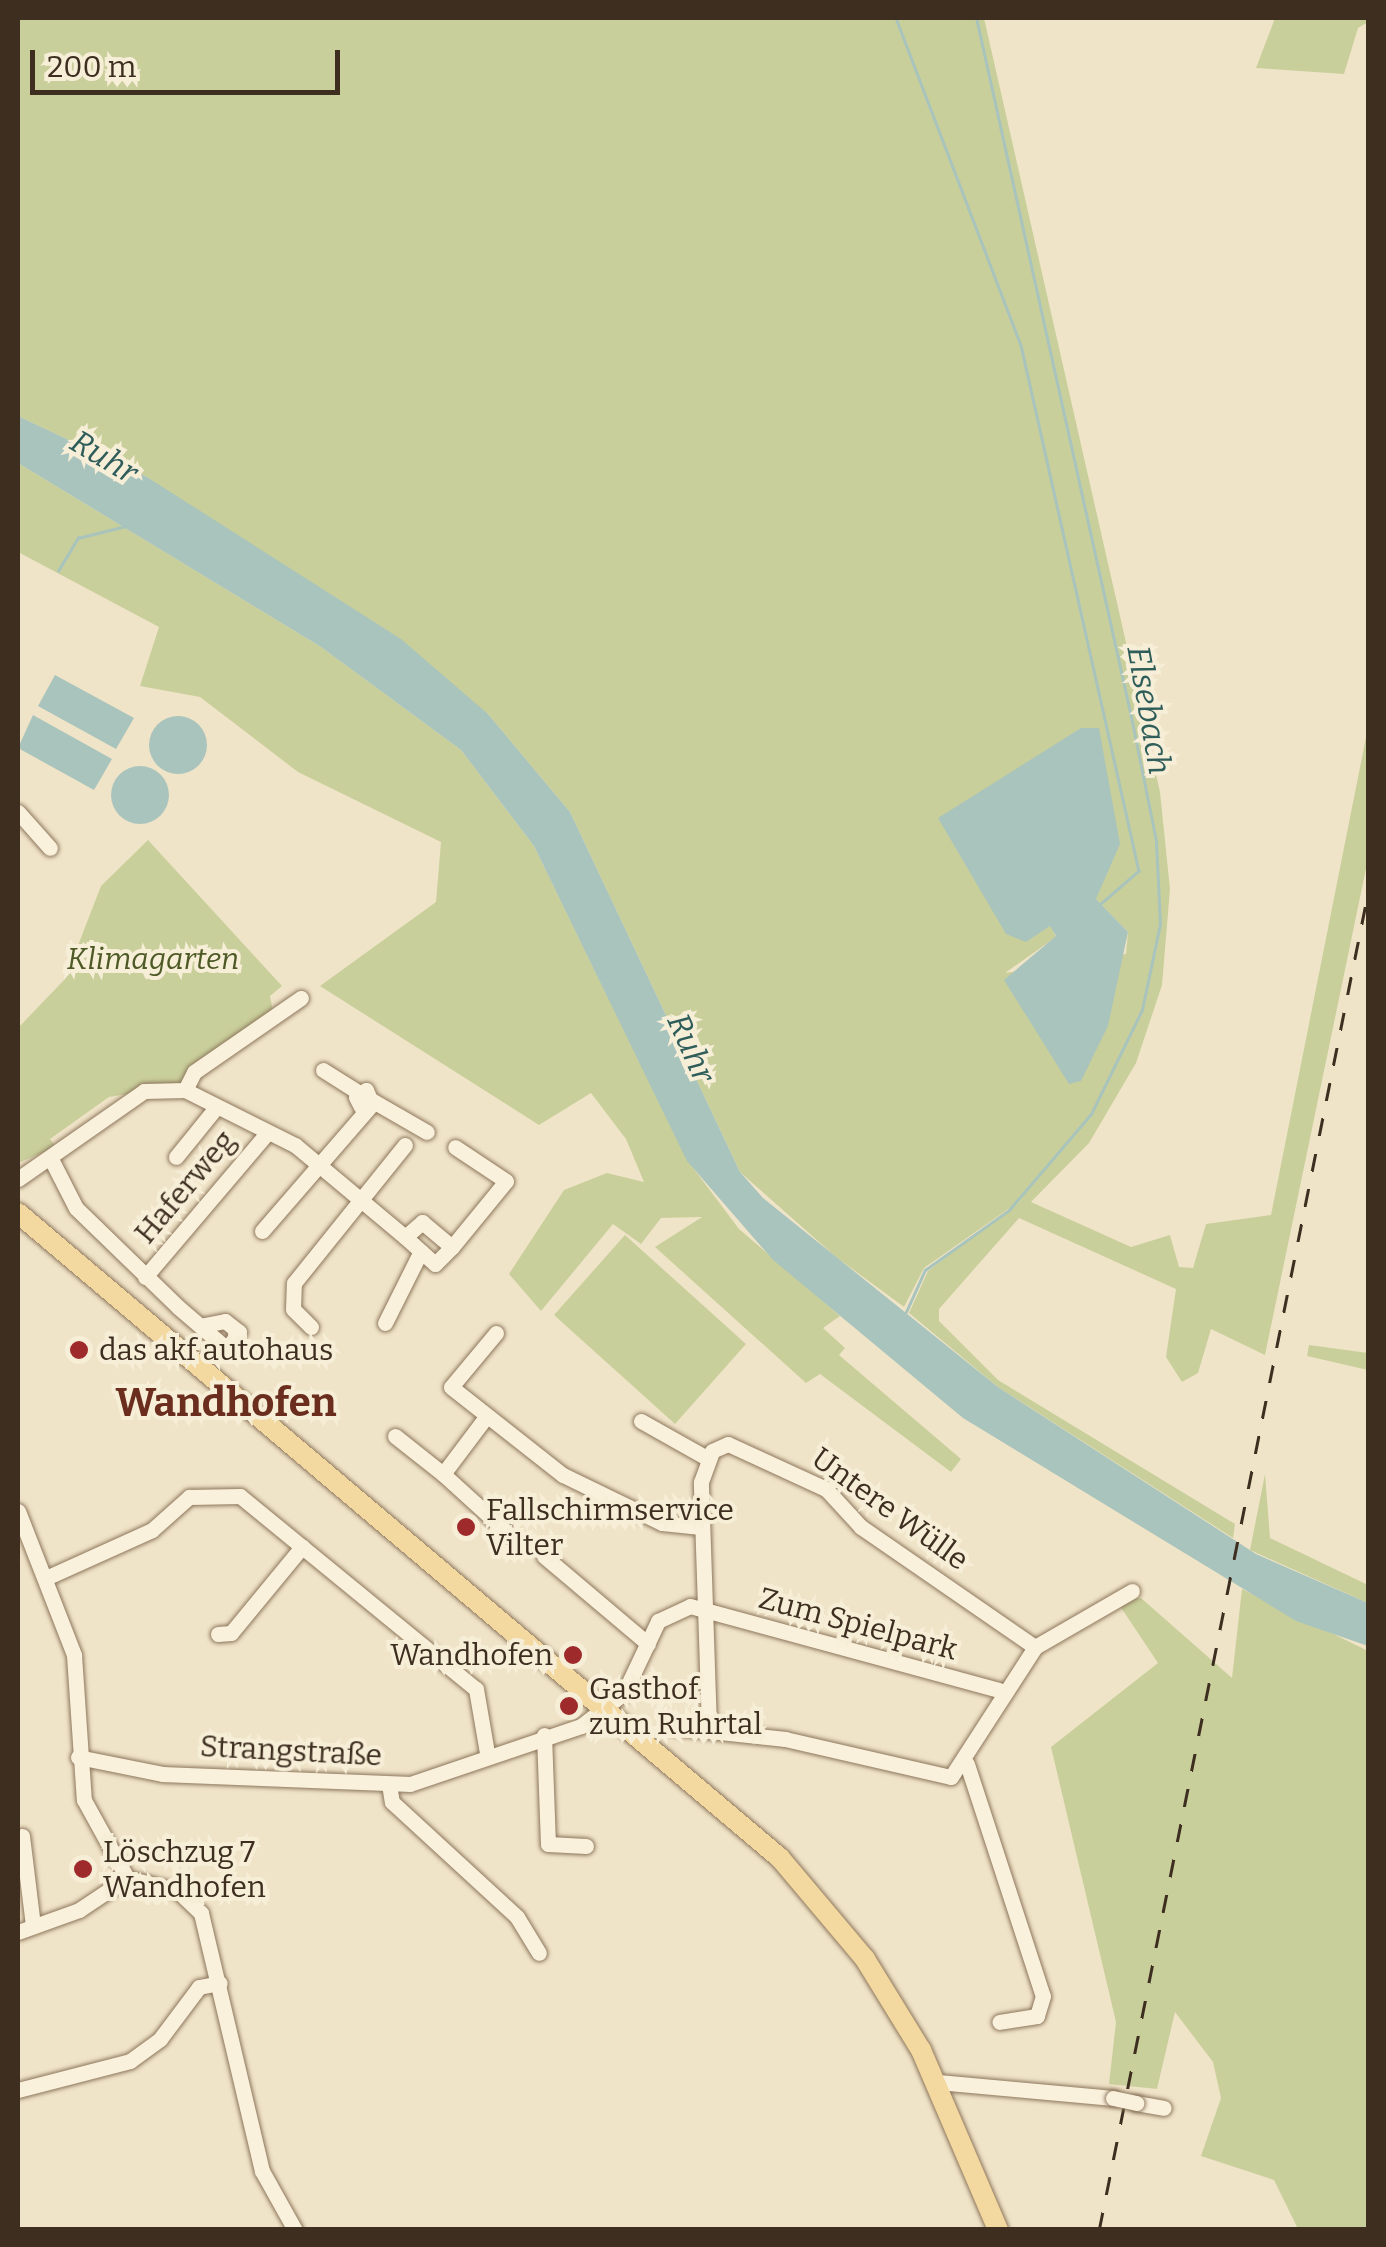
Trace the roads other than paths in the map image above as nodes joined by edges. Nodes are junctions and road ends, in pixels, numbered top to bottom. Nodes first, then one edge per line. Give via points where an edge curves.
1 (18, 812) edge
2 (50, 848) dead end
3 (301, 998) dead end
4 (323, 1070) dead end
5 (185, 1090) junction
6 (364, 1100) junction
7 (214, 1110) junction
8 (426, 1132) dead end
9 (267, 1133) junction
10 (404, 1145) dead end
11 (455, 1147) dead end
12 (176, 1157) dead end
13 (52, 1159) junction
14 (318, 1162) junction
15 (18, 1179) edge
16 (360, 1199) junction
17 (18, 1213) edge
18 (262, 1231) dead end
19 (405, 1237) junction
20 (452, 1247) junction
21 (421, 1251) junction
22 (145, 1276) junction
23 (385, 1322) dead end
24 (200, 1326) dead end
25 (311, 1327) dead end
26 (496, 1333) dead end
27 (486, 1417) junction
28 (641, 1420) dead end
29 (395, 1436) dead end
30 (707, 1458) junction
31 (442, 1474) junction
32 (18, 1511) edge
33 (701, 1527) junction
34 (520, 1544) dead end
35 (302, 1547) junction
36 (544, 1556) dead end
37 (48, 1578) junction
38 (1132, 1591) dead end
39 (703, 1611) junction
40 (218, 1634) dead end
41 (648, 1644) junction
42 (1034, 1648) junction
43 (1000, 1690) junction
44 (608, 1706) junction
45 (672, 1727) dead end
46 (709, 1728) junction
47 (544, 1735) junction
48 (486, 1754) junction
49 (78, 1757) junction
50 (967, 1764) junction
51 (389, 1784) junction
52 (22, 1836) dead end
53 (586, 1846) dead end
54 (127, 1878) junction
55 (25, 1929) edge
56 (539, 1953) dead end
57 (220, 1983) junction
58 (999, 2022) dead end
59 (938, 2082) junction
60 (18, 2090) edge
61 (1164, 2108) dead end
62 (295, 2230) edge
63 (998, 2230) edge

1 - 2 street
3 - 5 street via 194,1072
4 - 6 street
5 - 7 street
5 - 13 street via 144,1091
6 - 8 street
6 - 14 street
7 - 9 street
7 - 12 street
9 - 14 street
9 - 22 street, Haferweg
10 - 16 street
11 - 20 street via 506,1181
13 - 15 street
13 - 22 street via 76,1208
14 - 16 street
14 - 18 street
16 - 19 street
16 - 25 street via 294,1283 293,1309
17 - 44 main road
19 - 20 street via 422,1222
19 - 21 street
20 - 21 street via 435,1264
21 - 23 street
22 - 24 street
26 - 27 street via 451,1387
27 - 31 street
27 - 33 street via 563,1475 662,1523
28 - 30 street
29 - 31 street
30 - 33 street
30 - 42 street, Untere Wülle via 737,1444 826,1489 860,1526
31 - 34 street
32 - 37 street
33 - 39 street
35 - 37 street via 240,1496 204,1491 152,1530
35 - 40 street via 231,1633
35 - 48 street via 476,1689
36 - 41 street
37 - 49 street via 74,1655
38 - 42 street
39 - 41 street via 668,1610
39 - 43 street, Zum Spielpark
39 - 46 street
41 - 44 street
42 - 43 street
43 - 50 street
44 - 47 street, Strangstraße
44 - 59 main road via 808,1888 873,1971
45 - 46 street
46 - 50 street via 945,1777
47 - 48 street, Strangstraße
47 - 53 street via 548,1844
48 - 51 street, Strangstraße
49 - 51 street, Strangstraße via 163,1774
49 - 54 street via 84,1800
50 - 58 street via 1043,1996 1037,2016
51 - 56 street via 392,1802 517,1916
52 - 55 street
54 - 55 street via 78,1910
54 - 57 street via 191,1900
57 - 60 street via 199,1987 160,2040 130,2061
57 - 62 street via 262,2170
59 - 61 street, bridge
59 - 63 main road

